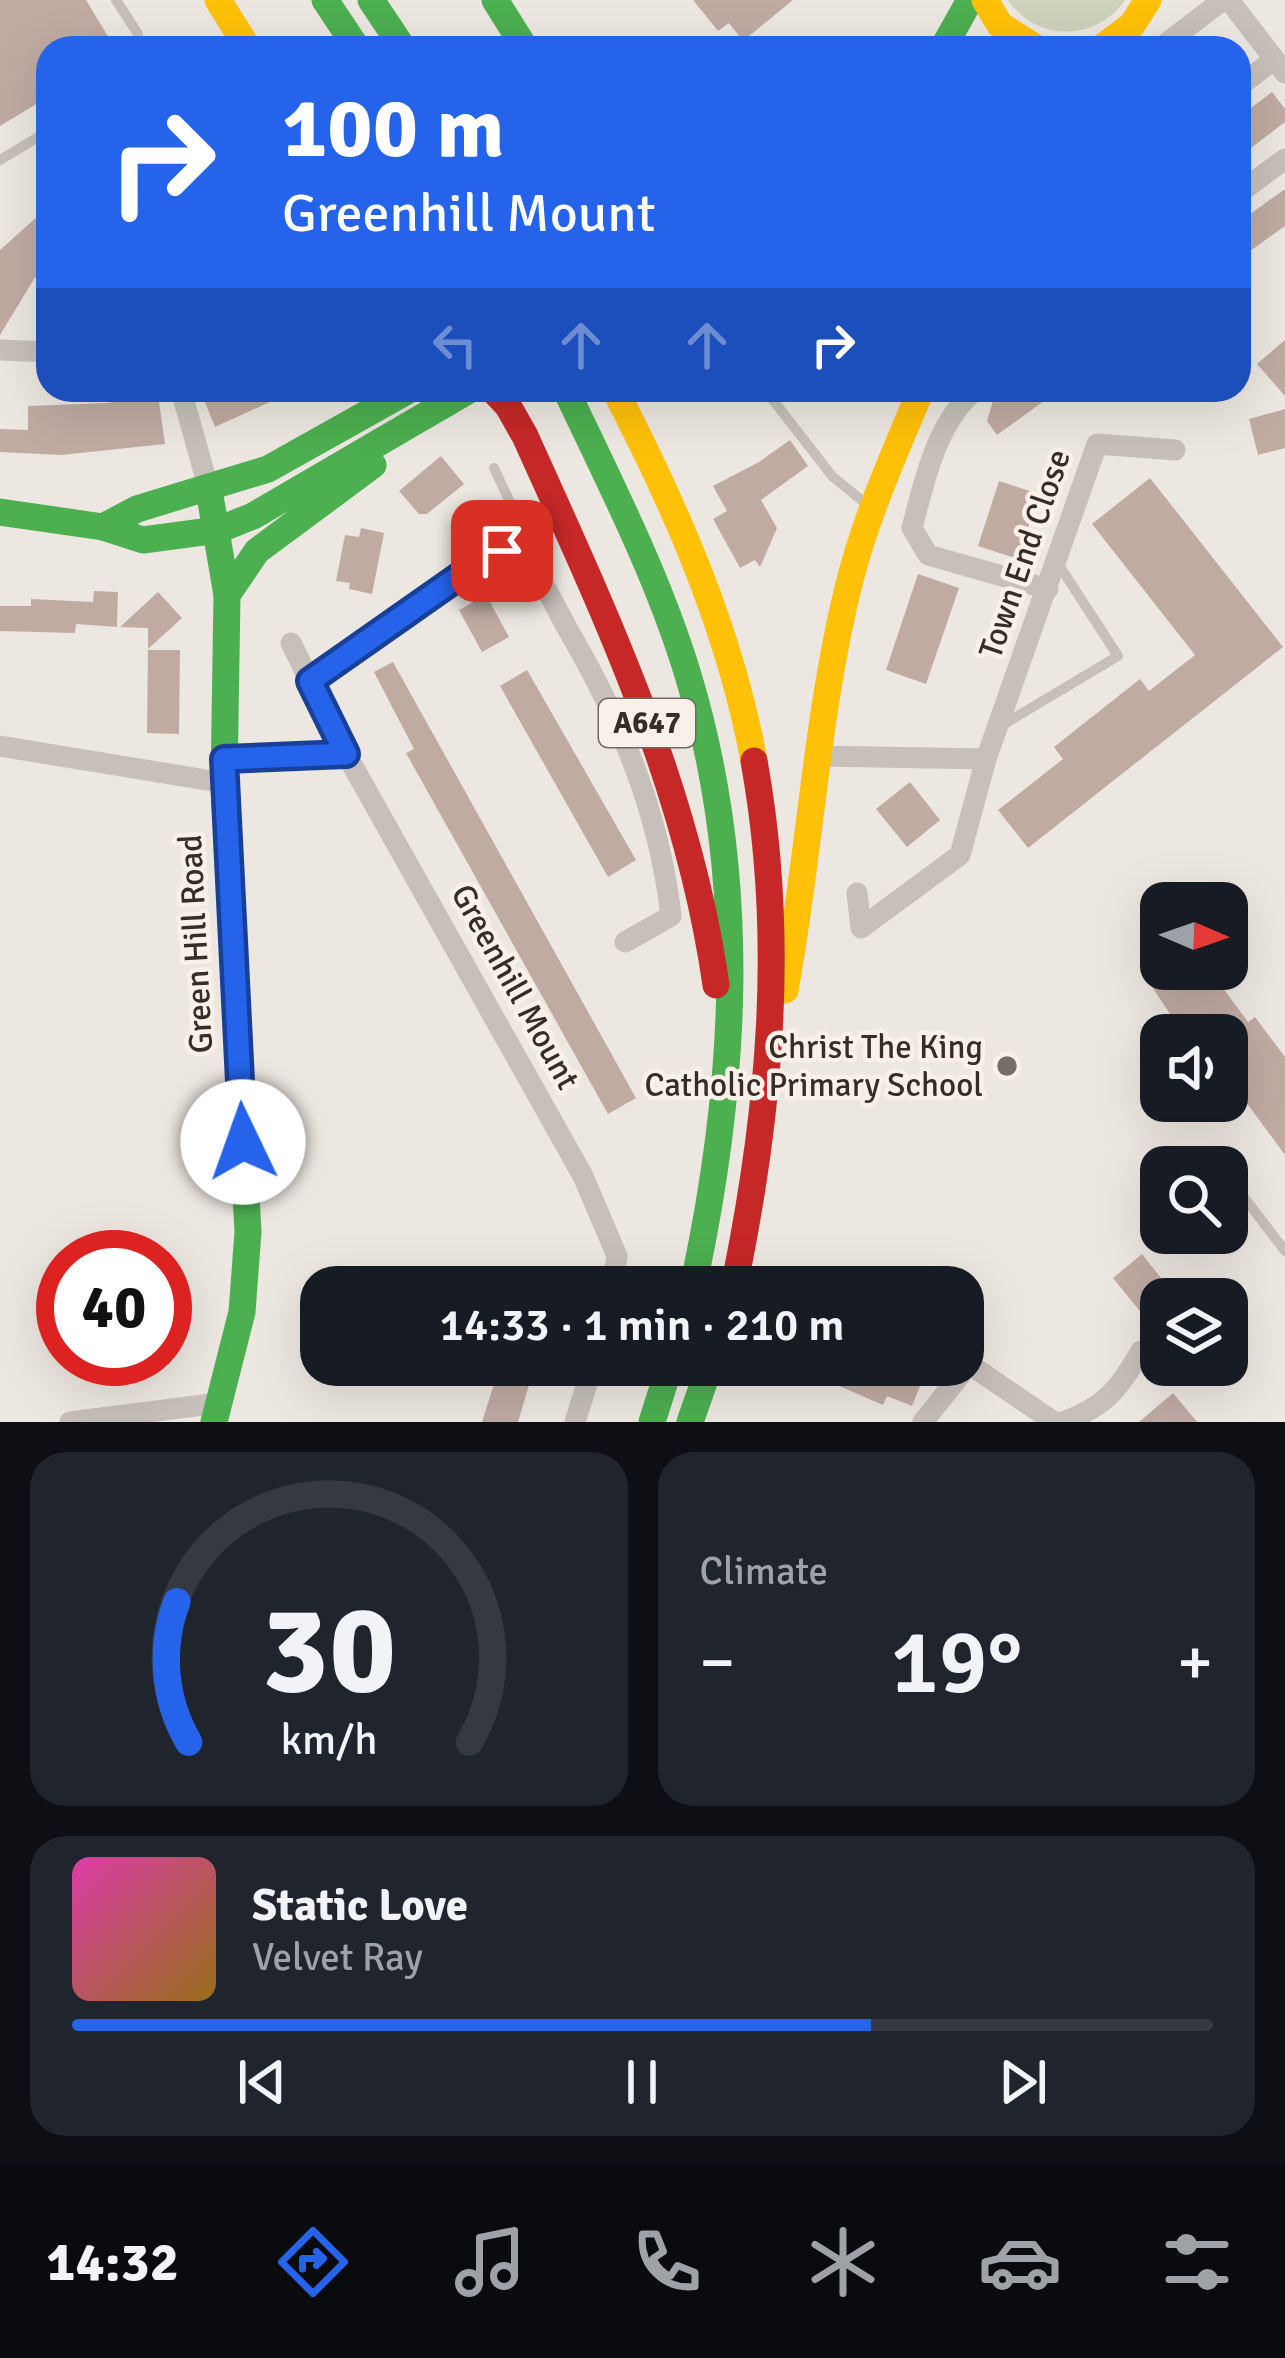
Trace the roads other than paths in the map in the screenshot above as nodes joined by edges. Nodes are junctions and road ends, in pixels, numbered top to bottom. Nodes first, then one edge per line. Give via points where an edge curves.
1 (116, 0) edge
2 (218, 0) edge
3 (326, 0) edge
4 (371, 0) edge
5 (495, 0) edge
6 (970, 0) edge
7 (985, 0) edge
8 (1148, 0) edge
9 (1226, 0) edge
10 (137, 36) edge
11 (240, 36) edge
12 (349, 36) edge
13 (395, 36) edge
14 (518, 36) edge
15 (950, 36) edge
16 (1014, 36) edge
17 (1116, 36) edge
18 (1176, 36) edge
19 (1280, 67) edge
20 (1251, 80) edge
21 (36, 138) edge
22 (1285, 159) edge
23 (0, 160) edge
24 (1251, 184) edge
25 (0, 350) edge
26 (36, 352) edge
27 (184, 402) edge
28 (388, 402) edge
29 (449, 402) edge
30 (504, 402) edge
31 (571, 402) edge
32 (622, 402) edge
33 (775, 402) edge
34 (916, 402) edge
35 (965, 402) edge
36 (406, 428) junction
37 (1175, 450) dead end
38 (494, 468) dead end
39 (209, 490) junction
40 (873, 510) junction
41 (0, 512) edge
42 (103, 527) junction
43 (218, 530) junction
44 (522, 557) junction
45 (1057, 562) junction
46 (1048, 589) junction
47 (227, 596) junction
48 (291, 643) dead end
49 (310, 681) junction
50 (1001, 726) junction
51 (0, 746) edge
52 (346, 754) junction
53 (820, 756) junction
54 (986, 759) junction
55 (224, 771) junction
56 (857, 893) dead end
57 (625, 942) dead end
58 (770, 1063) junction
59 (731, 1082) junction
60 (1248, 1203) edge
61 (1285, 1251) edge
62 (615, 1266) edge
63 (698, 1266) edge
64 (739, 1266) edge
65 (1140, 1353) edge
66 (984, 1372) edge
67 (586, 1386) edge
68 (663, 1386) edge
69 (703, 1386) edge
70 (948, 1386) edge
71 (216, 1413) edge
72 (70, 1422) edge
73 (575, 1422) edge
74 (652, 1422) edge
75 (690, 1422) edge
76 (923, 1422) edge
77 (1054, 1422) edge
78 (1063, 1422) edge

1 - 10 lane
2 - 11 main road
3 - 12 main road
4 - 13 main road
5 - 14 main road
6 - 15 main road
7 - 16 main road
8 - 17 main road
9 - 18 street
9 - 19 street
19 - 20 street
21 - 23 lane
22 - 24 street
25 - 26 street
27 - 39 street
28 - 39 main road via 268,469
29 - 36 main road
30 - 59 main road, A647 via 616,641 671,785 694,861
31 - 59 main road, A647 via 658,591 700,719 733,920
32 - 58 main road, A647 via 686,535 747,728 767,837
33 - 40 lane via 832,476
34 - 40 main road, A647
35 - 46 street via 928,467 912,528 928,555
36 - 43 main road
36 - 47 main road via 372,466 257,551
37 - 45 street, Town End Close via 1097,444
38 - 44 lane via 523,530
39 - 42 main road
39 - 43 main road, Green Hill Road
40 - 53 main road, A647 via 850,580
41 - 42 main road
42 - 43 main road via 143,540
43 - 47 main road, Green Hill Road
44 - 49 street via 491,554
44 - 57 street via 608,698 660,843 671,916
45 - 46 street, Town End Close
45 - 50 lane via 1118,656
46 - 50 street, Town End Close
47 - 55 main road, Green Hill Road
48 - 49 street, Greenhill Mount
49 - 52 street, Greenhill Mount
50 - 54 street, Town End Close
51 - 55 street
52 - 55 street
52 - 62 street, Greenhill Mount via 583,1176
53 - 54 street
53 - 58 main road, A647 via 801,913
54 - 56 street, Town End Close via 960,855 865,939
55 - 71 main road, Green Hill Road via 248,1232 242,1312
58 - 64 main road, A647
59 - 63 main road, A647
60 - 61 lane
65 - 78 street via 1093,1411
66 - 77 street
67 - 73 street
68 - 74 main road
69 - 75 main road
70 - 76 street
71 - 72 street

